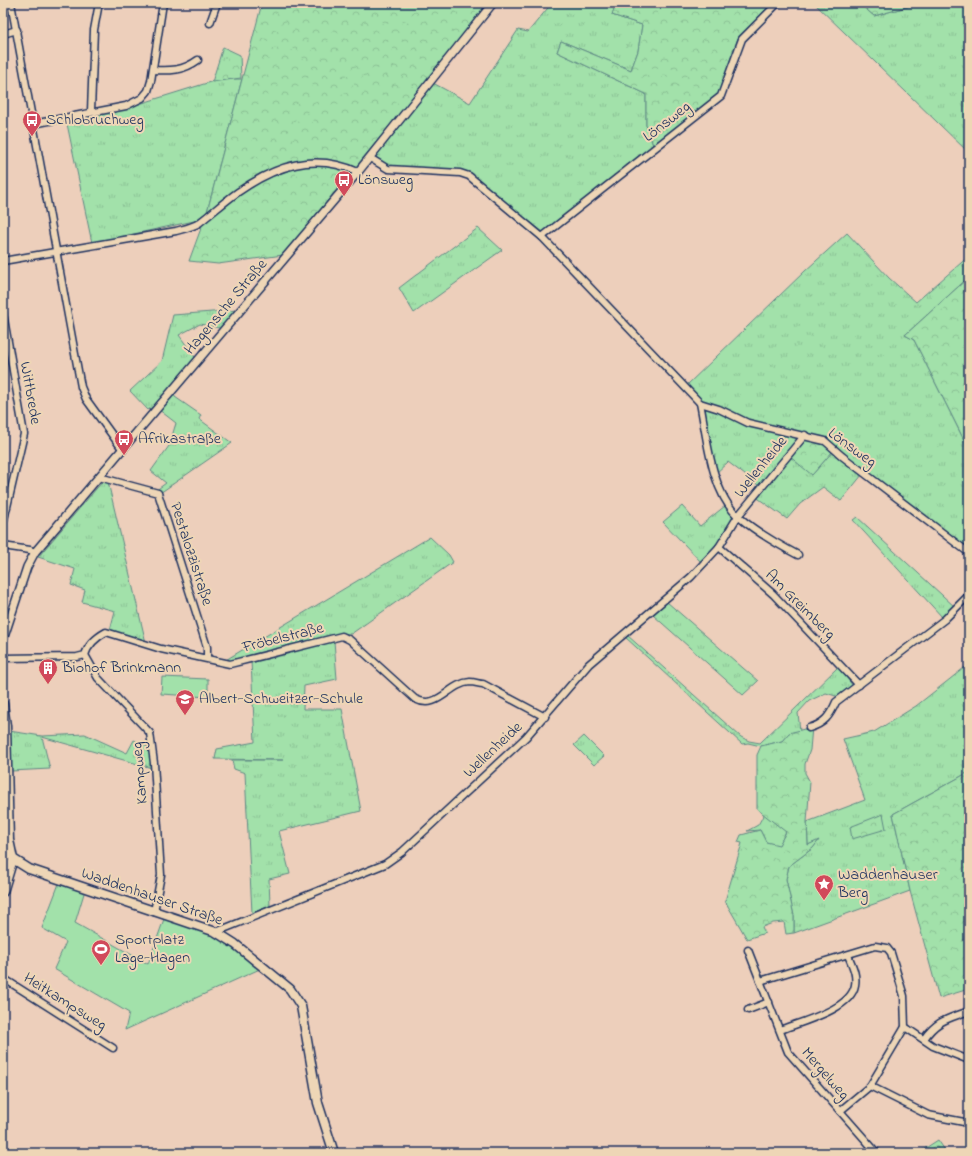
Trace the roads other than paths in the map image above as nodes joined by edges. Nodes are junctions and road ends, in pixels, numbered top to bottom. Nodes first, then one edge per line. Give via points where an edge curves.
1 (11, 3) edge
2 (99, 3) edge
3 (163, 3) edge
4 (217, 3) edge
5 (493, 3) edge
6 (778, 3) edge
7 (210, 23) dead end
8 (17, 30) junction
9 (3, 34) edge
10 (198, 60) dead end
11 (153, 70) junction
12 (91, 111) junction
13 (33, 124) junction
14 (370, 158) junction
15 (358, 172) junction
16 (542, 237) junction
17 (57, 252) junction
18 (3, 261) edge
19 (3, 313) edge
20 (700, 403) junction
21 (805, 435) junction
22 (123, 450) junction
23 (99, 477) junction
24 (738, 516) junction
25 (3, 524) edge
26 (3, 546) edge
27 (719, 547) junction
28 (35, 552) junction
29 (969, 553) edge
30 (798, 555) dead end
31 (969, 595) edge
32 (3, 640) edge
33 (85, 655) junction
34 (3, 658) edge
35 (207, 658) junction
36 (859, 685) junction
37 (3, 704) edge
38 (545, 717) junction
39 (809, 728) dead end
40 (5, 781) edge
41 (13, 859) junction
42 (3, 892) edge
43 (154, 912) junction
44 (216, 932) junction
45 (748, 950) dead end
46 (848, 955) junction
47 (3, 978) edge
48 (760, 981) junction
49 (769, 1002) junction
50 (748, 1010) dead end
51 (969, 1012) edge
52 (905, 1027) junction
53 (780, 1030) junction
54 (924, 1039) junction
55 (113, 1048) dead end
56 (969, 1060) edge
57 (870, 1086) junction
58 (840, 1111) junction
59 (969, 1124) edge
60 (874, 1152) edge
61 (334, 1153) edge

1 - 8 street
2 - 12 street via 94,30
3 - 11 street
4 - 7 street
5 - 14 street, Hagensche Straße
6 - 16 street, Lönsweg via 742,39 721,96
8 - 9 street
8 - 13 street
10 - 11 street via 183,69
11 - 12 street via 148,91 142,98 126,106
12 - 13 street
13 - 17 street
14 - 15 street, Hagensche Straße
14 - 16 street, Lönsweg via 388,169 460,173 469,176
15 - 17 street via 318,162 291,164 255,181 198,223 187,228
15 - 22 street, Hagensche Straße
16 - 20 street, Lönsweg
17 - 18 street
17 - 22 street via 81,387 86,399
19 - 25 street, Wittbrede via 24,434
20 - 21 street, Lönsweg via 748,423
20 - 24 street via 714,473 722,493
21 - 24 street, Wellenheide
21 - 29 street, Lönsweg via 825,441
22 - 23 street, Hagensche Straße
23 - 28 street, Hagensche Straße
23 - 35 street, Pestalozzistraße via 158,493 207,647
24 - 27 street, Wellenheide
24 - 30 street, Wellenheide
26 - 28 street
27 - 36 street, Am Greimberg via 773,594
27 - 38 street, Wellenheide via 690,577 589,664
28 - 32 street, Hagensche Straße via 27,567
31 - 36 street via 945,619
33 - 34 street
33 - 35 street, Fröbelstraße via 87,648 106,632 161,649
33 - 43 street, Kampweg via 98,678 150,733 161,875
35 - 38 street, Fröbelstraße via 230,664 342,636 350,640 422,703 431,702 464,684 476,683 483,684
36 - 39 street via 836,702 824,722
37 - 40 main road via 6,726
38 - 44 street, Wellenheide via 442,816 385,864
40 - 41 main road via 9,840
41 - 42 main road
41 - 43 main road, Waddenhauser Straße via 29,869
43 - 44 main road, Waddenhauser Straße
44 - 61 main road, Waddenhauser Straße via 290,988 301,1006 318,1103
45 - 48 street, Mergelweg
46 - 48 street
46 - 52 street via 875,946 887,948 891,953 904,996
46 - 53 street via 856,975 851,995 835,1009
47 - 55 street, Heitkampsweg
48 - 49 street, Mergelweg
49 - 50 street
49 - 53 street, Mergelweg
51 - 54 street via 938,1023
52 - 54 street
52 - 57 street
53 - 58 street, Mergelweg via 788,1052
54 - 56 street via 933,1046
57 - 58 street
57 - 59 street via 928,1115
58 - 60 street, Mergelweg

